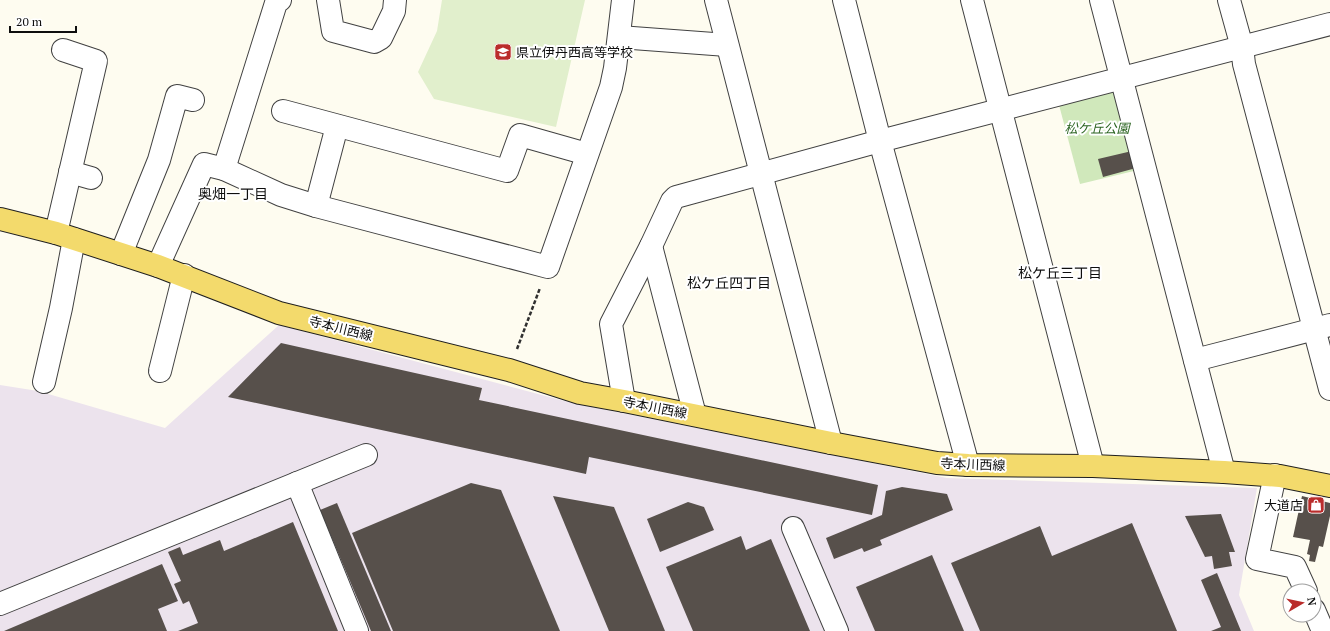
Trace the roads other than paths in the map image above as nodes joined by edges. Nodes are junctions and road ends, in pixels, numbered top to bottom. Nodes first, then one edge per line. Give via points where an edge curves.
1 (280, 0) edge
2 (326, 0) edge
3 (395, 0) edge
4 (622, 0) edge
5 (716, 0) edge
6 (844, 0) edge
7 (972, 0) edge
8 (1101, 0) edge
9 (1229, 0) edge
10 (1330, 24) edge
11 (618, 37) junction
12 (727, 44) junction
13 (1242, 47) junction
14 (63, 50) dead end
15 (1122, 79) junction
16 (185, 98) dead end
17 (1001, 110) junction
18 (283, 111) dead end
19 (337, 126) junction
20 (880, 141) junction
21 (587, 154) junction
22 (224, 169) junction
23 (761, 173) junction
24 (316, 206) junction
25 (0, 219) edge
26 (65, 236) junction
27 (650, 246) junction
28 (121, 254) junction
29 (158, 266) junction
30 (184, 276) junction
31 (1322, 327) edge
32 (1195, 360) junction
33 (160, 371) dead end
34 (44, 382) dead end
35 (1330, 389) edge
36 (624, 401) junction
37 (695, 415) junction
38 (831, 443) junction
39 (366, 455) dead end
40 (968, 465) junction
41 (1093, 466) junction
42 (1224, 472) junction
43 (1275, 475) junction
44 (297, 483) junction
45 (1330, 486) edge
46 (794, 528) dead end
47 (1302, 583) edge
48 (0, 604) edge
49 (357, 631) edge
50 (838, 631) edge

1 - 22 street via 276,3
2 - 3 street via 333,31 374,42 381,38 394,11
4 - 11 street
5 - 12 street
6 - 20 street
7 - 17 street
8 - 15 street
9 - 13 street
10 - 13 street
11 - 12 street
11 - 21 street via 612,87
12 - 23 street
13 - 15 street
13 - 31 street via 1244,64
14 - 26 street via 102,63 81,175
15 - 17 street
15 - 32 street
16 - 28 street
17 - 20 street
17 - 41 street
18 - 19 street
19 - 21 street via 507,171 520,135
19 - 24 street
20 - 23 street
20 - 40 street
21 - 24 street via 548,267
22 - 24 street
22 - 29 street via 204,164
23 - 27 street via 676,197
23 - 38 street
25 - 26 main road, 寺本川西線
26 - 28 main road, 寺本川西線
26 - 34 street via 61,308
27 - 36 street via 610,324
27 - 37 street
28 - 29 main road, 寺本川西線
29 - 30 main road, 寺本川西線
30 - 33 street
30 - 36 main road, 寺本川西線 via 279,313 509,370 580,393
31 - 32 street
31 - 35 street
32 - 42 street
36 - 37 main road, 寺本川西線
37 - 38 main road, 寺本川西線
38 - 40 main road, 寺本川西線 via 937,463
39 - 44 street
40 - 41 main road, 寺本川西線
41 - 42 main road, 寺本川西線
42 - 43 main road, 寺本川西線
43 - 45 main road, 寺本川西線
43 - 47 street via 1257,561 1295,567
44 - 48 street
44 - 49 street
46 - 50 street

